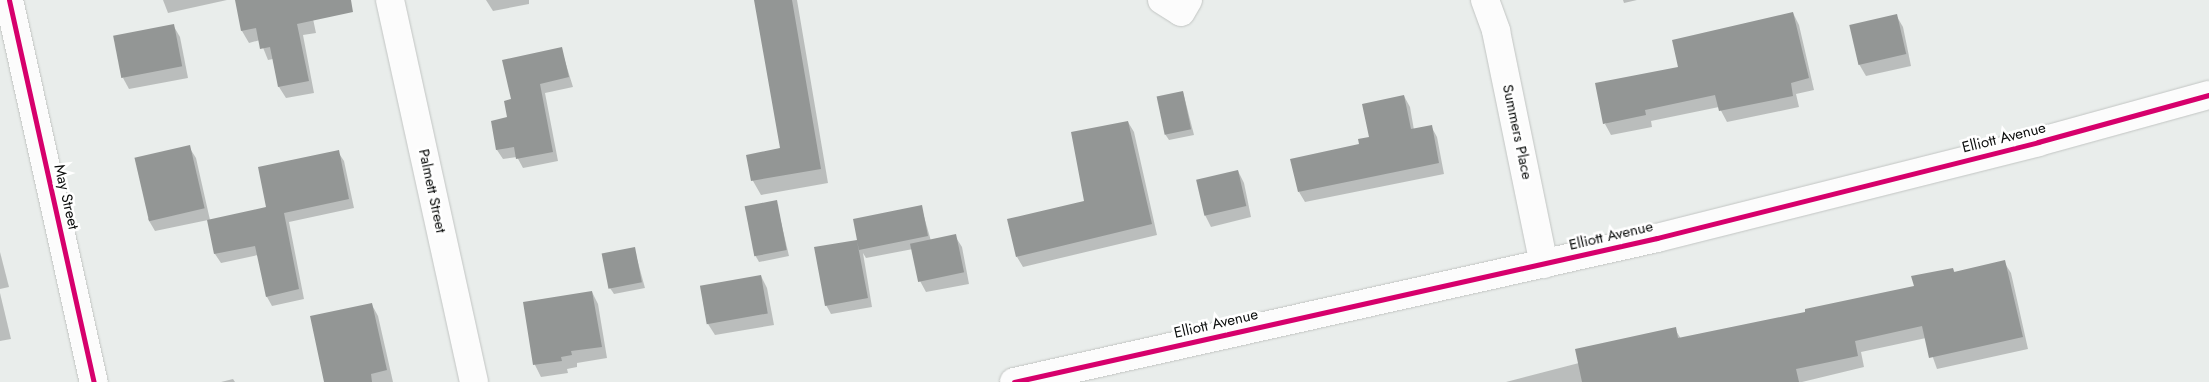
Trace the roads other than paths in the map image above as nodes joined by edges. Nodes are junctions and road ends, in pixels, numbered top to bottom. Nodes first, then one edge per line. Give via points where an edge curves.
1 (390, 0) edge
2 (1162, 0) edge
3 (1188, 0) edge
4 (1485, 0) edge
5 (7, 13) edge
6 (2209, 95) edge
7 (1544, 264) junction
8 (94, 382) edge
9 (474, 382) edge
10 (1014, 382) edge

1 - 9 street, Palmett Street
2 - 3 street via 1181,12
4 - 7 street, Summers Place via 1496,31
5 - 8 street, May Street
6 - 7 street, Elliott Avenue via 2038,142
7 - 10 street, Elliott Avenue

